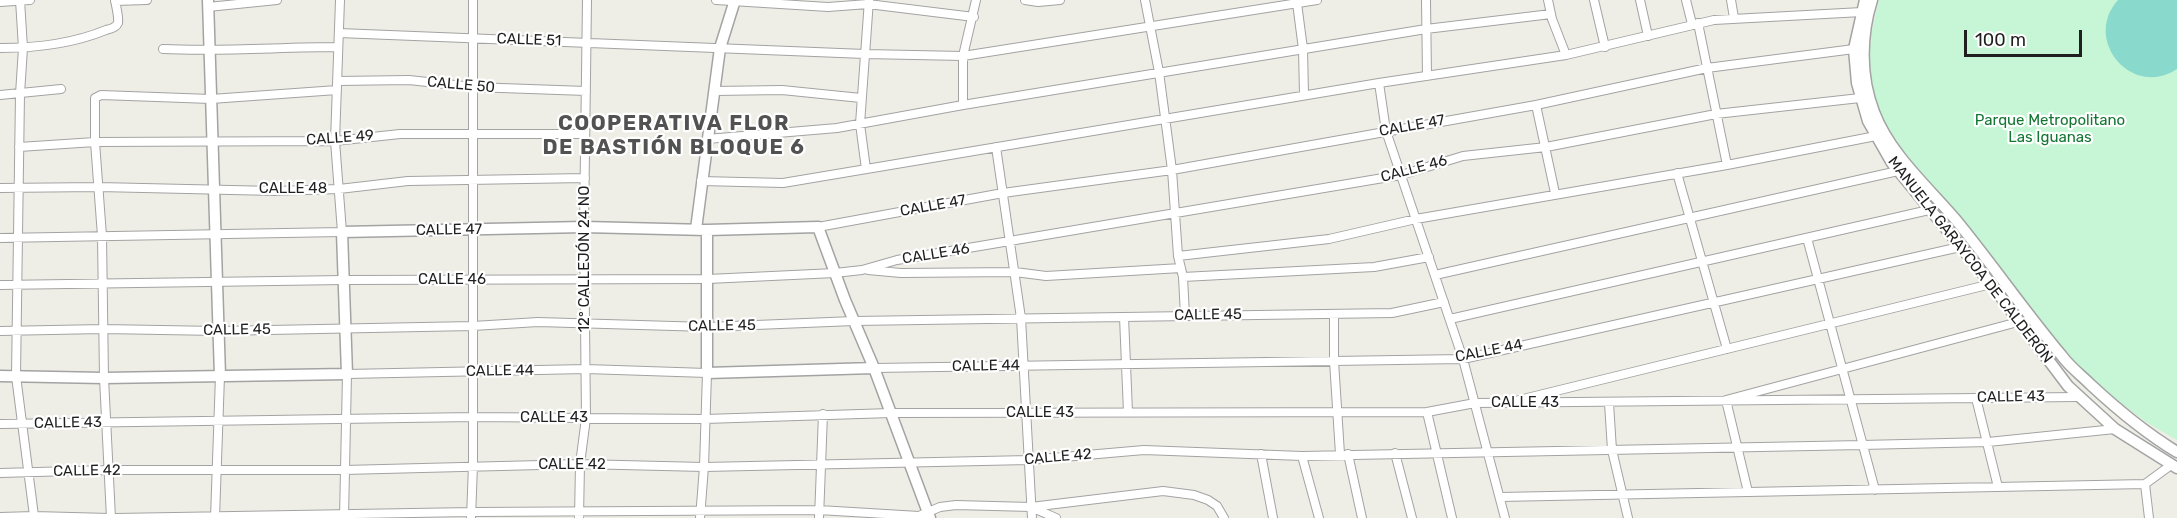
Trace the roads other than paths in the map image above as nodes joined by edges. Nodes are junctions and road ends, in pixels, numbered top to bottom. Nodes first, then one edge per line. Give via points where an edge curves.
1 (30, 0) edge
2 (115, 0) edge
3 (147, 0) edge
4 (277, 0) edge
5 (340, 0) edge
6 (473, 0) edge
7 (586, 0) edge
8 (716, 0) edge
9 (976, 0) edge
10 (1025, 0) edge
11 (1060, 0) edge
12 (1145, 0) edge
13 (1313, 0) edge
14 (1426, 0) edge
15 (1548, 0) edge
16 (1594, 0) edge
17 (1640, 0) edge
18 (1686, 0) edge
19 (1731, 0) edge
20 (1865, 0) edge
21 (1872, 0) edge
22 (20, 1) edge
23 (735, 1) edge
24 (0, 2) edge
25 (869, 2) edge
26 (1297, 3) junction
27 (208, 4) edge
28 (1862, 12) junction
29 (1551, 14) junction
30 (974, 17) junction
31 (1734, 18) junction
32 (1695, 24) junction
33 (1151, 28) junction
34 (1426, 29) junction
35 (339, 33) junction
36 (1648, 36) junction
37 (473, 38) junction
38 (586, 43) junction
39 (1605, 46) junction
40 (338, 47) junction
41 (0, 48) edge
42 (22, 48) junction
43 (720, 48) junction
44 (163, 49) dead end
45 (1303, 49) junction
46 (1854, 49) junction
47 (210, 51) junction
48 (865, 54) junction
49 (1566, 55) junction
50 (963, 56) junction
51 (1707, 68) junction
52 (1159, 72) junction
53 (1427, 76) junction
54 (1379, 83) junction
55 (337, 86) junction
56 (473, 87) junction
57 (61, 89) dead end
58 (586, 91) junction
59 (714, 91) junction
60 (20, 94) junction
61 (0, 95) edge
62 (1304, 96) junction
63 (861, 98) junction
64 (1860, 98) junction
65 (211, 99) junction
66 (963, 105) junction
67 (1536, 105) junction
68 (1716, 114) junction
69 (1164, 119) junction
70 (860, 124) junction
71 (1386, 130) junction
72 (473, 133) junction
73 (585, 134) junction
74 (1876, 136) junction
75 (707, 139) junction
76 (335, 141) junction
77 (95, 142) junction
78 (213, 142) junction
79 (19, 146) junction
80 (996, 147) junction
81 (1546, 147) junction
82 (1727, 165) junction
83 (867, 169) junction
84 (1172, 170) junction
85 (1898, 171) junction
86 (1677, 173) junction
87 (1401, 176) junction
88 (585, 178) junction
89 (472, 180) junction
90 (701, 181) junction
91 (99, 187) junction
92 (0, 188) edge
93 (18, 188) junction
94 (214, 188) junction
95 (339, 189) junction
96 (1003, 193) junction
97 (1555, 193) junction
98 (1929, 210) junction
99 (1175, 214) junction
100 (1690, 218) junction
101 (1416, 219) junction
102 (1956, 220) junction
103 (584, 227) junction
104 (818, 227) junction
105 (472, 229) junction
106 (702, 229) junction
107 (1945, 229) junction
108 (342, 232) junction
109 (215, 235) junction
110 (102, 236) junction
111 (0, 238) edge
112 (17, 238) junction
113 (1807, 238) junction
114 (1011, 243) junction
115 (1960, 247) junction
116 (1178, 256) junction
117 (1429, 257) junction
118 (1702, 262) junction
119 (862, 270) junction
120 (1015, 272) junction
121 (835, 273) junction
122 (1182, 273) junction
123 (1435, 275) junction
124 (708, 279) junction
125 (1818, 279) junction
126 (344, 280) junction
127 (472, 280) junction
128 (585, 280) junction
129 (217, 282) junction
130 (102, 284) junction
131 (1991, 284) junction
132 (0, 285) edge
133 (16, 285) junction
134 (1444, 302) junction
135 (1714, 302) junction
136 (1334, 314) junction
137 (1185, 316) junction
138 (1124, 317) junction
139 (1021, 318) junction
140 (1450, 319) junction
141 (854, 321) junction
142 (2018, 321) junction
143 (1830, 324) junction
144 (586, 325) junction
145 (473, 326) junction
146 (707, 327) junction
147 (345, 328) junction
148 (103, 329) junction
149 (0, 331) edge
150 (16, 331) junction
151 (218, 331) junction
152 (1727, 349) junction
153 (1463, 358) junction
154 (1334, 361) junction
155 (1126, 364) junction
156 (1023, 366) junction
157 (874, 368) junction
158 (586, 369) junction
159 (1842, 370) junction
160 (473, 372) junction
161 (707, 373) junction
162 (347, 374) junction
163 (0, 376) edge
164 (16, 376) junction
165 (220, 376) junction
166 (104, 378) junction
167 (2079, 397) junction
168 (1977, 398) junction
169 (1726, 400) junction
170 (1850, 400) junction
171 (1506, 403) junction
172 (1609, 403) junction
173 (1475, 404) junction
174 (1128, 412) junction
175 (1338, 412) junction
176 (1427, 412) junction
177 (891, 413) junction
178 (1027, 413) junction
179 (824, 414) junction
180 (473, 417) junction
181 (586, 418) junction
182 (705, 419) junction
183 (345, 420) junction
184 (106, 422) junction
185 (217, 422) junction
186 (22, 423) junction
187 (0, 424) edge
188 (2115, 429) junction
189 (1988, 442) junction
190 (1862, 445) junction
191 (1737, 447) junction
192 (1612, 450) junction
193 (1488, 452) junction
194 (2177, 452) edge
195 (1395, 453) junction
196 (1438, 453) junction
197 (1261, 454) junction
198 (1344, 454) junction
199 (1302, 456) junction
200 (1029, 460) junction
201 (909, 462) junction
202 (580, 464) junction
203 (823, 464) junction
204 (473, 465) junction
205 (704, 467) junction
206 (2174, 467) edge
207 (217, 469) junction
208 (109, 470) junction
209 (344, 470) junction
210 (28, 472) junction
211 (0, 473) edge
212 (2145, 484) junction
213 (1998, 487) junction
214 (1875, 490) junction
215 (1748, 492) junction
216 (1621, 495) junction
217 (1500, 497) junction
218 (1031, 507) junction
219 (819, 514) edge
220 (472, 515) edge
221 (579, 515) edge
222 (700, 515) edge
223 (34, 516) junction
224 (903, 516) edge
225 (924, 516) edge
226 (0, 517) edge
227 (219, 517) edge
228 (344, 517) edge
229 (112, 518) edge
230 (1032, 518) edge
231 (1056, 518) edge
232 (1224, 518) edge
233 (1273, 518) edge
234 (1319, 518) edge
235 (1362, 518) edge
236 (1412, 518) edge
237 (1452, 518) edge
238 (1505, 518) edge
239 (1628, 518) edge
240 (2150, 518) edge

1 - 22 street
2 - 3 street
2 - 42 street via 117,24 85,39
4 - 27 street
5 - 35 street
6 - 37 street
7 - 38 street, 12° CALLEJÓN 24 NO
8 - 23 street
9 - 30 street
10 - 11 street
12 - 33 street
13 - 26 street, CALLE 51
14 - 34 street
15 - 29 street
16 - 39 street
17 - 36 street
18 - 32 street
19 - 31 street
20 - 28 street, MANUELA GARAYCOA DE CALDERÓN
21 - 102 street, MANUELA GARAYCOA DE CALDERÓN via 1863,47 1873,110 1907,165
22 - 24 street
22 - 42 street
23 - 25 street via 828,7
23 - 43 street
25 - 30 street
25 - 48 street
26 - 33 street, CALLE 51
26 - 45 street
27 - 47 street
28 - 31 street
28 - 46 street, MANUELA GARAYCOA DE CALDERÓN
29 - 34 street
29 - 49 street
30 - 50 street
31 - 32 street
32 - 36 street
32 - 51 street
33 - 50 street, CALLE 51
33 - 52 street
34 - 45 street
34 - 53 street
35 - 37 street, CALLE 51
35 - 40 street
36 - 39 street
37 - 38 street, CALLE 51
37 - 56 street
38 - 43 street, CALLE 51
38 - 58 street, 12° CALLEJÓN 24 NO
39 - 49 street
40 - 47 street
40 - 55 street
41 - 42 street
42 - 60 street
43 - 48 street, CALLE 51
43 - 59 street
44 - 47 street
45 - 52 street
45 - 62 street
46 - 51 street, CALLE 47
46 - 64 street, MANUELA GARAYCOA DE CALDERÓN
47 - 65 street
48 - 50 street, CALLE 51
48 - 63 street
49 - 53 street
50 - 66 street
51 - 67 street, CALLE 47
51 - 68 street
52 - 66 street
52 - 69 street
53 - 54 street
54 - 62 street
54 - 71 street
55 - 56 street, CALLE 50 via 409,80
55 - 65 street, CALLE 50
55 - 76 street
56 - 58 street, CALLE 50
56 - 72 street
57 - 60 street
58 - 73 street, 12° CALLEJÓN 24 NO
59 - 63 street via 782,90
59 - 75 street
60 - 61 street
60 - 79 street
62 - 69 street
63 - 70 street
64 - 68 street, CALLE 46
64 - 74 street, MANUELA GARAYCOA DE CALDERÓN
65 - 77 street, CALLE 50 via 97,96
65 - 78 street
66 - 70 street
67 - 71 street, CALLE 47
67 - 81 street
68 - 81 street, CALLE 46
68 - 82 street
69 - 80 street
69 - 84 street
70 - 75 street
70 - 83 street
71 - 84 street, CALLE 47
71 - 87 street
72 - 73 street, CALLE 49
72 - 76 street, CALLE 49 via 399,134
72 - 89 street
73 - 88 street, 12° CALLEJÓN 24 NO
74 - 82 street
74 - 85 street, MANUELA GARAYCOA DE CALDERÓN
75 - 90 street
76 - 78 street, CALLE 49
76 - 95 street
77 - 78 street, CALLE 49
77 - 79 street, CALLE 49
77 - 91 street
78 - 94 street
79 - 93 street
80 - 83 street
80 - 96 street
81 - 87 street, CALLE 46 via 1463,156
81 - 97 street
82 - 86 street
83 - 90 street via 783,183
84 - 96 street, CALLE 47
84 - 99 street
85 - 98 street, MANUELA GARAYCOA DE CALDERÓN
85 - 100 street
86 - 97 street
86 - 100 street
87 - 99 street, CALLE 46
87 - 101 street
88 - 89 street, CALLE 48
88 - 103 street, 12° CALLEJÓN 24 NO
89 - 95 street, CALLE 48 via 408,181
89 - 105 street
90 - 106 street
91 - 93 street, CALLE 48
91 - 94 street, CALLE 48
91 - 110 street
92 - 93 street, CALLE 48
93 - 112 street
94 - 95 street, CALLE 48
94 - 109 street
95 - 108 street
96 - 104 street, CALLE 47
96 - 114 street
97 - 101 street
98 - 107 street, MANUELA GARAYCOA DE CALDERÓN
98 - 113 street
99 - 114 street, CALLE 46
99 - 116 street
100 - 118 street
100 - 123 street
101 - 116 street via 1329,239
101 - 117 street
102 - 107 street
102 - 194 street, MANUELA GARAYCOA DE CALDERÓN via 2063,358 2147,434
103 - 105 street, CALLE 47
103 - 106 street, CALLE 47
103 - 128 street, 12° CALLEJÓN 24 NO
104 - 106 street, CALLE 47
104 - 121 street
105 - 108 street, CALLE 47
105 - 127 street
106 - 124 street
107 - 115 street, MANUELA GARAYCOA DE CALDERÓN
108 - 109 street, CALLE 47
108 - 126 street
109 - 110 street, CALLE 47
109 - 129 street
110 - 112 street, CALLE 47
110 - 130 street
111 - 112 street, CALLE 47
112 - 133 street
113 - 118 street
113 - 125 street
114 - 119 street, CALLE 46 via 897,260
114 - 120 street
115 - 125 street, CALLE 44
115 - 131 street, MANUELA GARAYCOA DE CALDERÓN
116 - 122 street
117 - 122 street via 1374,267
117 - 123 street
118 - 135 street
118 - 140 street
119 - 120 street
119 - 121 street, CALLE 46
120 - 122 street via 1046,276
120 - 139 street
121 - 124 street, CALLE 46
121 - 141 street
122 - 137 street
123 - 134 street
124 - 128 street, CALLE 46
124 - 146 street
125 - 135 street, CALLE 44
125 - 143 street
126 - 127 street, CALLE 46
126 - 129 street, CALLE 46
126 - 147 street
127 - 128 street, CALLE 46
127 - 145 street
128 - 144 street, 12° CALLEJÓN 24 NO
129 - 130 street, CALLE 46
129 - 151 street
130 - 133 street, CALLE 46
130 - 148 street
131 - 142 street, MANUELA GARAYCOA DE CALDERÓN
131 - 143 street
132 - 133 street, CALLE 46
133 - 150 street
134 - 136 street, CALLE 45 via 1392,313
134 - 140 street
135 - 152 street
135 - 153 street, CALLE 44
136 - 137 street, CALLE 45
136 - 154 street
137 - 138 street, CALLE 45
138 - 139 street, CALLE 45
138 - 155 street
139 - 141 street, CALLE 45
139 - 156 street
140 - 153 street
141 - 146 street, CALLE 45
141 - 157 street
142 - 159 street
142 - 167 street, MANUELA GARAYCOA DE CALDERÓN
143 - 152 street
143 - 159 street
144 - 145 street, CALLE 45 via 538,322
144 - 146 street, CALLE 45
144 - 158 street, 12° CALLEJÓN 24 NO
145 - 147 street, CALLE 45
145 - 160 street
146 - 161 street
147 - 151 street, CALLE 45
147 - 162 street
148 - 150 street, CALLE 45
148 - 151 street, CALLE 45
148 - 166 street
149 - 150 street, CALLE 45
150 - 164 street
151 - 165 street
152 - 171 street
153 - 154 street, CALLE 44
153 - 173 street
154 - 155 street, CALLE 44
154 - 175 street
155 - 156 street, CALLE 44
155 - 174 street
156 - 157 street, CALLE 44
156 - 178 street
157 - 161 street, CALLE 44
157 - 177 street
158 - 160 street, CALLE 44
158 - 161 street, CALLE 44
158 - 181 street, 12° CALLEJÓN 24 NO
159 - 169 street
159 - 170 street
160 - 162 street, CALLE 44
160 - 180 street
161 - 182 street
162 - 165 street, CALLE 44
162 - 183 street
163 - 164 street, CALLE 44
164 - 166 street, CALLE 44
164 - 186 street
165 - 166 street, CALLE 44
165 - 185 street
166 - 184 street
167 - 168 street, CALLE 43
167 - 188 street, MANUELA GARAYCOA DE CALDERÓN
168 - 170 street, CALLE 43
168 - 189 street
169 - 170 street, CALLE 43
169 - 172 street, CALLE 43
169 - 191 street
170 - 190 street
171 - 172 street, CALLE 43
171 - 173 street, CALLE 43
172 - 192 street
173 - 176 street, CALLE 43
173 - 193 street
174 - 175 street, CALLE 43
174 - 178 street, CALLE 43
175 - 176 street, CALLE 43
175 - 198 street
176 - 196 street
177 - 178 street, CALLE 43
177 - 179 street, CALLE 43
177 - 201 street
178 - 200 street
179 - 182 street, CALLE 43
179 - 203 street
180 - 181 street, CALLE 43
180 - 183 street, CALLE 43
180 - 204 street
181 - 182 street, CALLE 43
181 - 202 street, 12° CALLEJÓN 24 NO
182 - 205 street
183 - 185 street, CALLE 43
183 - 209 street
184 - 185 street, CALLE 43
184 - 186 street, CALLE 43
184 - 208 street
185 - 207 street
186 - 187 street, CALLE 43
186 - 210 street
188 - 189 street, CALLE 42
188 - 206 street, MANUELA GARAYCOA DE CALDERÓN
189 - 190 street, CALLE 42
189 - 213 street
190 - 191 street, CALLE 42
190 - 214 street
191 - 192 street, CALLE 42
191 - 215 street
192 - 193 street, CALLE 42
192 - 216 street
193 - 196 street, CALLE 42
193 - 217 street
195 - 196 street, CALLE 42
195 - 198 street, CALLE 42
195 - 236 street
196 - 237 street
197 - 199 street, CALLE 42
197 - 200 street, CALLE 42 via 1144,450
197 - 233 street
198 - 199 street, CALLE 42
198 - 235 street
199 - 234 street
200 - 201 street, CALLE 42
200 - 218 street
201 - 203 street, CALLE 42
201 - 225 street
202 - 204 street, CALLE 42
202 - 205 street, CALLE 42
202 - 221 street, 12° CALLEJÓN 24 NO
203 - 205 street, CALLE 42
203 - 219 street
204 - 209 street, CALLE 42
204 - 220 street
205 - 222 street
206 - 212 street
207 - 208 street, CALLE 42
207 - 209 street, CALLE 42
207 - 227 street
208 - 210 street, CALLE 42
208 - 229 street
209 - 228 street
210 - 211 street, CALLE 42
210 - 223 street
212 - 213 street
212 - 240 street
213 - 214 street
214 - 215 street
215 - 216 street
216 - 217 street
216 - 239 street
217 - 238 street
218 - 225 street via 956,505 940,507
218 - 230 street
218 - 231 street
218 - 232 street via 1163,491 1208,500
219 - 222 street
219 - 224 street
220 - 221 street
220 - 228 street
221 - 222 street
223 - 226 street
223 - 229 street
224 - 225 street
227 - 228 street
227 - 229 street

